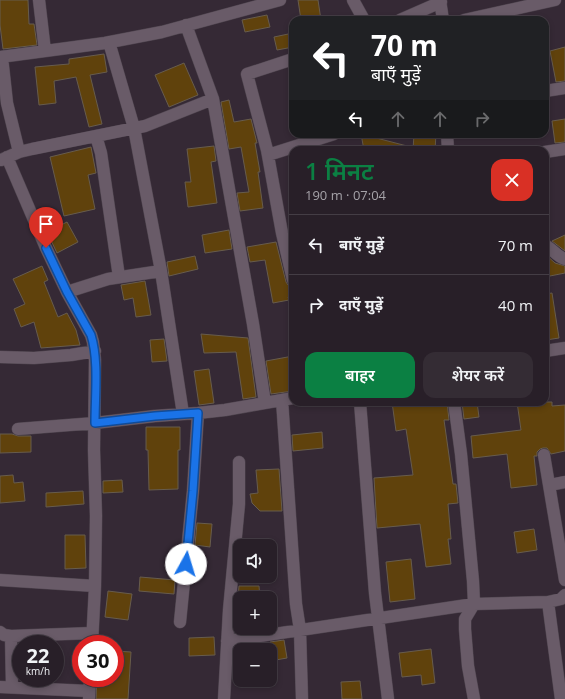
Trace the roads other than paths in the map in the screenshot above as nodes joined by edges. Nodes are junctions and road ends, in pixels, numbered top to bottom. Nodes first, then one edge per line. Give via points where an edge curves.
1 (39, 0) edge
2 (280, 0) edge
3 (353, 0) edge
4 (555, 0) edge
5 (440, 1) edge
6 (362, 16) edge
7 (408, 16) edge
8 (442, 16) edge
9 (482, 16) edge
10 (186, 25) junction
11 (109, 42) junction
12 (45, 51) junction
13 (1, 57) edge
14 (289, 60) edge
15 (565, 88) edge
16 (549, 90) edge
17 (213, 99) junction
18 (134, 128) junction
19 (96, 136) junction
20 (321, 138) edge
21 (296, 146) edge
22 (289, 148) edge
23 (565, 149) edge
24 (549, 151) edge
25 (19, 152) junction
26 (268, 155) junction
27 (3, 159) edge
28 (288, 231) edge
29 (549, 248) edge
30 (565, 259) edge
31 (161, 271) junction
32 (119, 277) junction
33 (67, 292) junction
34 (565, 348) edge
35 (549, 350) edge
36 (94, 351) junction
37 (0, 357) edge
38 (288, 399) edge
39 (265, 403) junction
40 (360, 406) edge
41 (455, 406) edge
42 (198, 413) junction
43 (183, 414) junction
44 (95, 423) junction
45 (18, 428) dead end
46 (544, 454) dead end
47 (238, 462) dead end
48 (565, 482) edge
49 (550, 485) junction
50 (0, 580) edge
51 (565, 580) edge
52 (95, 586) junction
53 (565, 596) edge
54 (548, 602) junction
55 (474, 604) junction
56 (379, 619) junction
57 (180, 622) dead end
58 (300, 630) junction
59 (5, 634) edge
60 (92, 635) edge
61 (72, 638) edge
62 (227, 642) junction
63 (6, 687) edge
64 (89, 695) edge
65 (224, 699) edge
66 (302, 699) edge
67 (388, 699) edge
68 (474, 699) edge
69 (561, 699) edge

1 - 12 street
2 - 10 street
3 - 6 street
4 - 9 street
5 - 7 street
5 - 8 street
10 - 11 street
10 - 17 street
11 - 12 street
11 - 18 street
12 - 13 street
13 - 25 street via 7,104
14 - 26 street via 247,74
15 - 16 street
17 - 18 street via 157,122
17 - 39 street
18 - 19 street
18 - 31 street
19 - 25 street
19 - 32 street via 101,153
20 - 21 street
22 - 26 street
23 - 24 street
25 - 27 street
26 - 28 street
27 - 33 street
29 - 30 street via 557,256
31 - 32 street
31 - 43 street
32 - 33 street
33 - 36 street via 91,335
34 - 35 street
36 - 37 street via 34,358
36 - 44 street
38 - 39 street
38 - 58 street via 296,604
39 - 42 street
40 - 56 street via 374,585
41 - 55 street via 462,454
42 - 43 street
42 - 57 street
43 - 44 street
44 - 45 street
44 - 52 street
46 - 49 street
47 - 62 street via 239,504
48 - 49 street
49 - 51 street
50 - 52 street
52 - 60 street
53 - 54 street
54 - 55 street
54 - 69 street
55 - 56 street
55 - 68 street via 465,620 468,666
56 - 58 street
56 - 67 street
58 - 62 street
58 - 66 street
59 - 61 street
59 - 63 street
62 - 65 street
63 - 64 street

